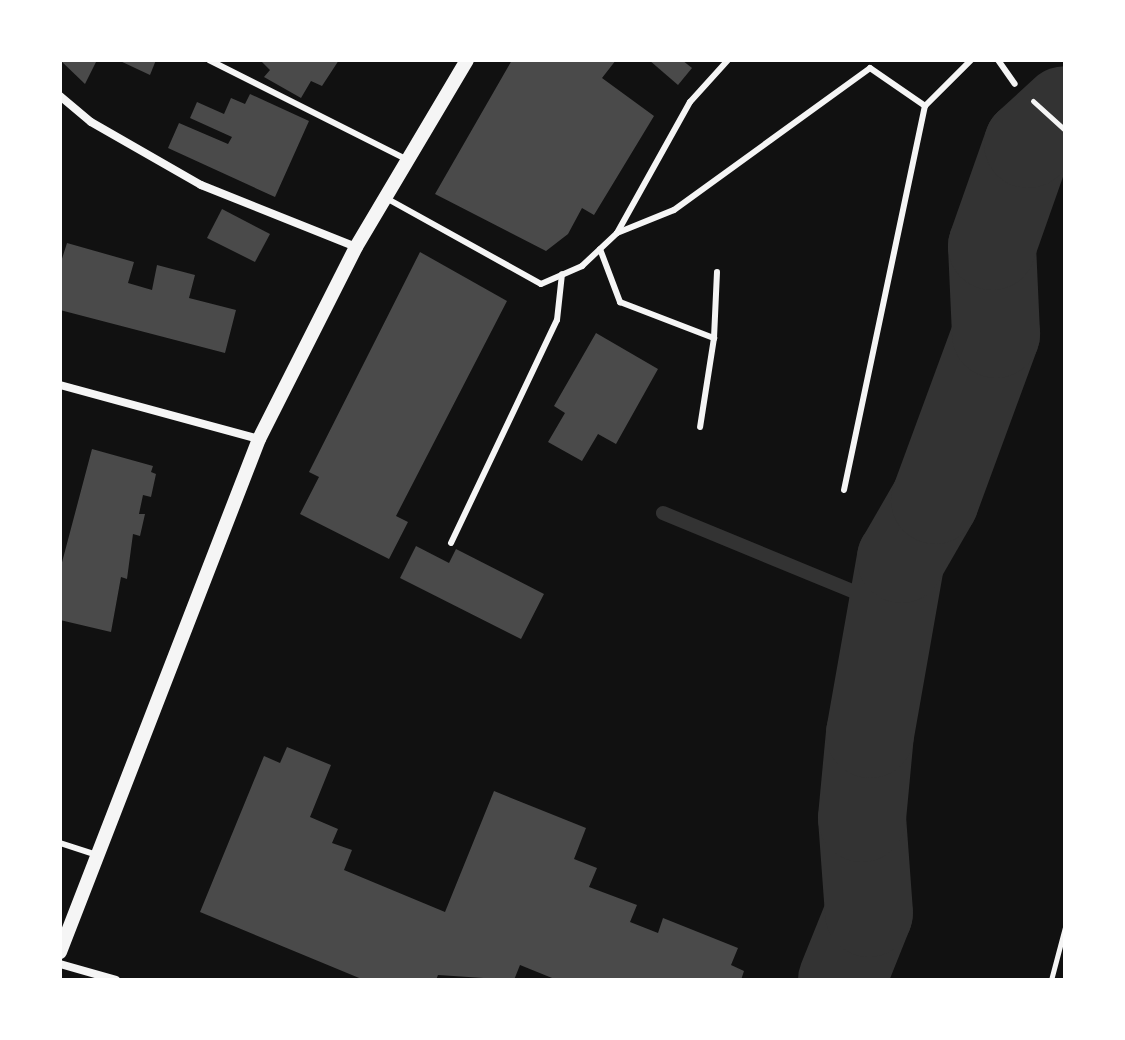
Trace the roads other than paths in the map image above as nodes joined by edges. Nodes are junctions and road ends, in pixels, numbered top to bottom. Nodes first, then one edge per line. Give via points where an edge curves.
1 (209, 60) edge
2 (467, 60) edge
3 (728, 60) edge
4 (971, 60) edge
5 (998, 60) edge
6 (1015, 84) road end
7 (60, 96) edge
8 (925, 106) junction
9 (406, 159) junction
10 (384, 198) junction
11 (617, 233) junction
12 (356, 247) junction
13 (600, 249) junction
14 (717, 272) dead end
15 (562, 274) junction
16 (714, 338) junction
17 (60, 385) edge
18 (700, 427) dead end
19 (259, 439) junction
20 (844, 490) dead end
21 (451, 543) dead end
22 (60, 843) edge
23 (94, 854) junction
24 (60, 952) edge
25 (60, 964) edge
26 (116, 980) edge

1 - 9 lane
2 - 9 street
3 - 11 lane via 690,102
4 - 8 lane
5 - 6 lane
7 - 12 street via 91,122 201,185
8 - 11 lane via 870,68 674,210
8 - 20 lane
9 - 10 street
10 - 12 street
10 - 15 lane via 541,284
11 - 13 lane
12 - 19 street
13 - 15 lane via 582,266
13 - 16 lane via 620,302
14 - 16 lane
15 - 21 lane via 557,320
16 - 18 lane
17 - 19 street
19 - 23 street
22 - 23 lane
23 - 24 street
25 - 26 street

